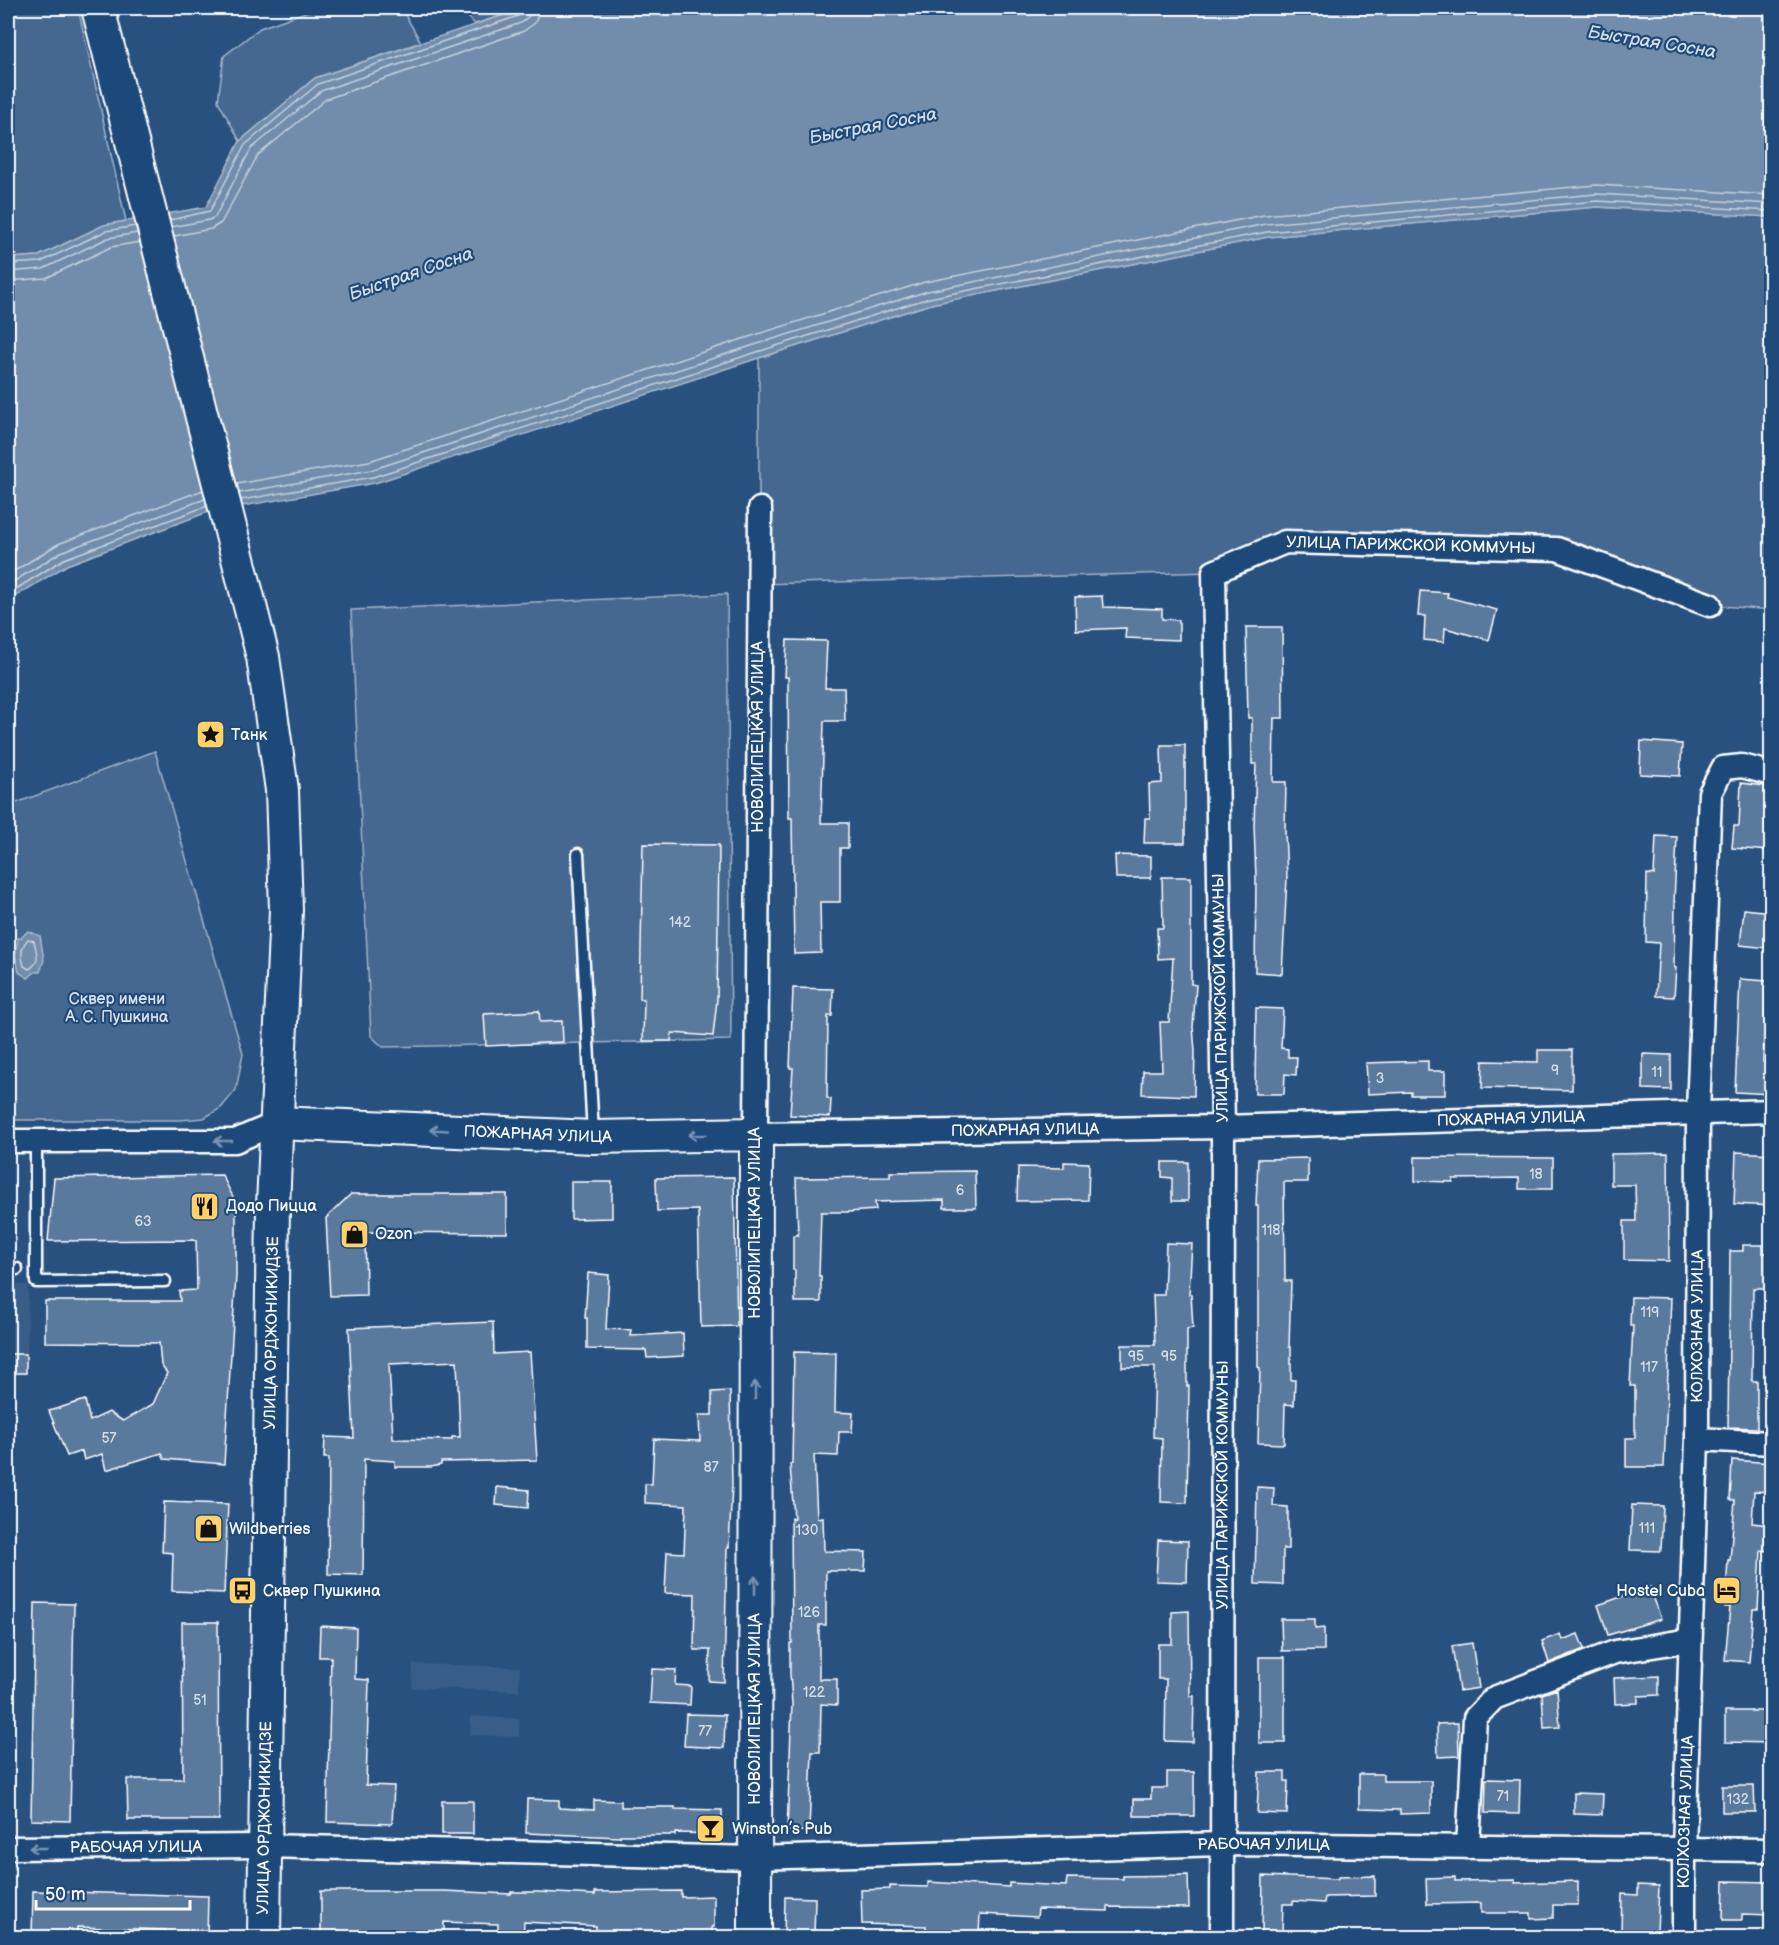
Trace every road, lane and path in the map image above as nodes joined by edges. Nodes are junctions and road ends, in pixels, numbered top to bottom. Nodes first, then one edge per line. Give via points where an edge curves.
1 (98, 8) edge
2 (760, 509) dead end
3 (1710, 605) dead end
4 (1772, 774) edge
5 (579, 854) dead end
6 (1772, 1111) edge
7 (1698, 1113) junction
8 (277, 1123) junction
9 (1223, 1127) junction
10 (756, 1134) junction
11 (593, 1137) junction
12 (8, 1141) edge
13 (36, 1141) junction
14 (165, 1281) dead end
15 (1697, 1439) junction
16 (1772, 1443) edge
17 (1690, 1640) junction
18 (1222, 1845) junction
19 (264, 1846) junction
20 (8, 1848) edge
21 (1468, 1848) junction
22 (1684, 1850) junction
23 (1772, 1850) edge
24 (754, 1858) junction
25 (264, 1938) edge
26 (755, 1938) edge
27 (1222, 1938) edge
28 (1684, 1938) edge

1 - 8 main road, УЛИЦА ОРДЖОНИКИДЗЕ via 262,657 282,790 286,910
2 - 10 street, НОВОЛИПЕЦКАЯ УЛИЦА
3 - 9 street, УЛИЦА ПАРИЖСКОЙ КОММУНЫ via 1557,549 1285,542 1214,572
4 - 7 street, КОЛХОЗНАЯ УЛИЦА via 1742,766 1722,768 1710,793
5 - 11 lane
6 - 7 street, ПОЖАРНАЯ УЛИЦА
7 - 9 street, ПОЖАРНАЯ УЛИЦА
7 - 15 street, КОЛХОЗНАЯ УЛИЦА
11 -> 8 main road, ПОЖАРНАЯ УЛИЦА
8 -> 13 street via 235,1141
8 - 19 main road, УЛИЦА ОРДЖОНИКИДЗЕ
9 - 10 street, ПОЖАРНАЯ УЛИЦА
9 - 18 street, УЛИЦА ПАРИЖСКОЙ КОММУНЫ
10 -> 11 main road, ПОЖАРНАЯ УЛИЦА
24 -> 10 main road, НОВОЛИПЕЦКАЯ УЛИЦА
12 - 13 street
13 - 14 lane via 36,1281
15 - 16 street
15 - 17 street, КОЛХОЗНАЯ УЛИЦА
17 - 21 street via 1615,1652 1494,1698 1475,1718
17 - 22 street, КОЛХОЗНАЯ УЛИЦА
18 - 21 street, РАБОЧАЯ УЛИЦА
18 - 24 street, РАБОЧАЯ УЛИЦА
18 - 27 street, УЛИЦА ПАРИЖСКОЙ КОММУНЫ
19 -> 20 street, РАБОЧАЯ УЛИЦА
19 - 24 street, РАБОЧАЯ УЛИЦА
19 - 25 main road, УЛИЦА ОРДЖОНИКИДЗЕ
21 - 22 street, РАБОЧАЯ УЛИЦА
22 - 23 street, РАБОЧАЯ УЛИЦА
22 - 28 street, КОЛХОЗНАЯ УЛИЦА
24 - 26 main road, НОВОЛИПЕЦКАЯ УЛИЦА

